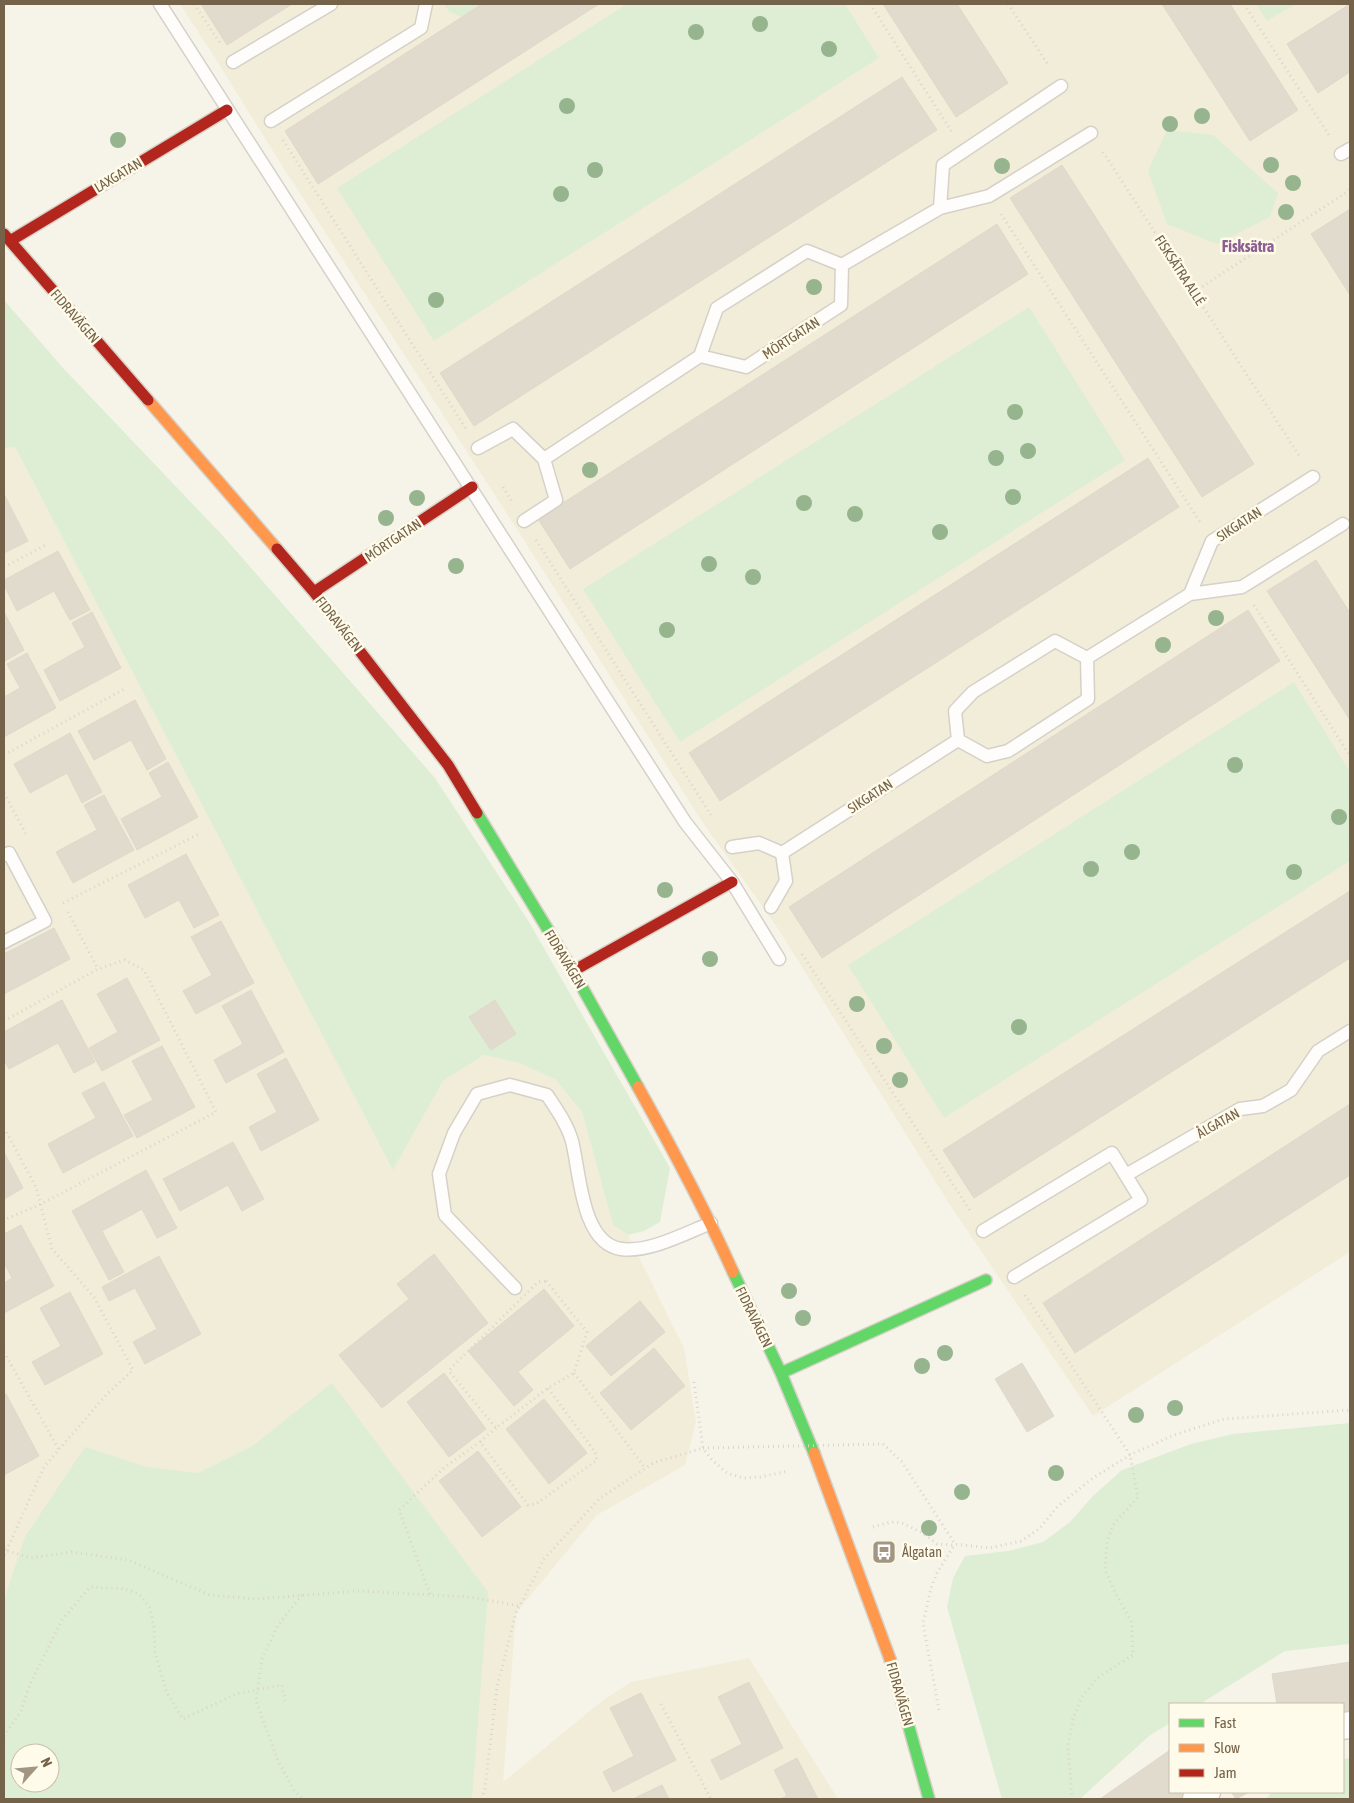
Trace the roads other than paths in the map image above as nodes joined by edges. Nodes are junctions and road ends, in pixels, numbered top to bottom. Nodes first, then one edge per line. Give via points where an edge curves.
1 (160, 4) edge
2 (331, 4) edge
3 (426, 4) edge
4 (233, 62) dead end
5 (1061, 86) road end
6 (227, 110) junction
7 (270, 121) dead end
8 (1091, 133) road end
9 (940, 208) junction
10 (7, 237) edge
11 (842, 265) junction
12 (700, 356) junction
13 (478, 448) dead end
14 (544, 459) junction
15 (1313, 477) road end
16 (472, 488) junction
17 (524, 521) dead end
18 (1343, 524) dead end
19 (314, 592) junction
20 (1190, 594) junction
21 (1088, 658) junction
22 (958, 740) junction
23 (732, 847) dead end
24 (782, 853) junction
25 (4, 855) edge
26 (732, 882) junction
27 (771, 906) dead end
28 (4, 942) edge
29 (779, 959) dead end
30 (573, 971) junction
31 (1350, 1031) edge
32 (1126, 1176) junction
33 (711, 1222) junction
34 (983, 1231) dead end
35 (1014, 1277) dead end
36 (986, 1280) dead end
37 (515, 1288) dead end
38 (781, 1373) junction
39 (930, 1799) edge

1 - 6 lane
2 - 4 lane
3 - 7 lane via 421,28
5 - 9 lane via 942,165
6 - 10 street, LAXGATAN
6 - 16 lane
8 - 9 lane via 989,196
9 - 11 lane
10 - 19 street, FIDRAVÄGEN
11 - 12 lane via 807,251 717,308
11 - 12 lane, MÖRTGATAN via 841,305 746,367
12 - 14 lane
13 - 14 lane via 513,429
14 - 17 lane via 556,500
15 - 20 lane, SIKGATAN via 1212,541
16 - 19 street, MÖRTGATAN
16 - 26 lane via 686,822
18 - 20 lane via 1242,588
19 - 30 street, FIDRAVÄGEN via 448,765
20 - 21 lane
21 - 22 lane via 1055,641 973,692 955,711
21 - 22 lane via 1088,699 1008,751 987,756
22 - 24 lane, SIKGATAN
23 - 24 lane via 759,843
24 - 27 lane via 786,881
25 - 28 lane via 9,853 45,921
26 - 29 lane
26 - 30 street
30 - 33 street, FIDRAVÄGEN
31 - 32 lane, ÅLGATAN via 1318,1051 1291,1090 1263,1106 1240,1109
32 - 34 lane via 1112,1153
32 - 35 lane via 1141,1200
33 - 37 lane via 644,1248 620,1249 600,1239 580,1191 572,1141 562,1116 547,1095 510,1085 477,1094 454,1133 440,1174 445,1215
33 - 38 street, FIDRAVÄGEN
36 - 38 street
38 - 39 street, FIDRAVÄGEN via 819,1464 892,1664

